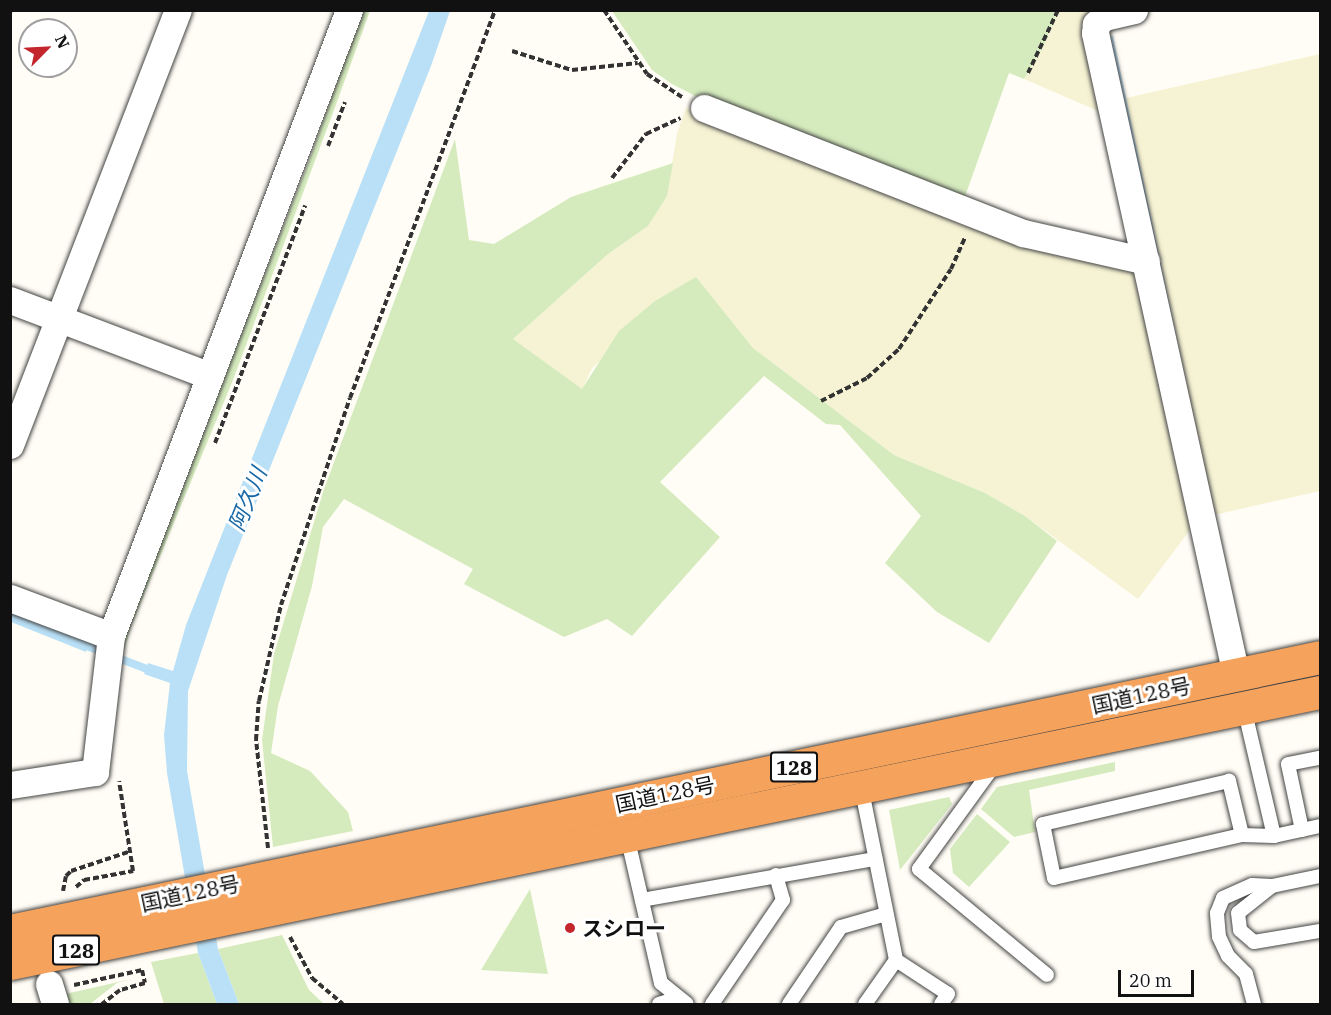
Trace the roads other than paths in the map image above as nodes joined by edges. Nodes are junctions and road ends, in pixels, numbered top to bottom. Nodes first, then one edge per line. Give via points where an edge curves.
1 (178, 10) edge
2 (349, 10) edge
3 (1134, 10) edge
4 (704, 108) road end
5 (1146, 261) junction
6 (10, 300) edge
7 (59, 319) junction
8 (210, 376) junction
9 (10, 445) edge
10 (10, 598) edge
11 (111, 636) junction
12 (1320, 657) edge
13 (1236, 675) junction
14 (1320, 692) edge
15 (1244, 708) junction
16 (1320, 758) edge
17 (999, 759) junction
18 (10, 785) edge
19 (861, 786) junction
20 (1320, 826) edge
21 (1302, 830) junction
22 (1242, 835) junction
23 (627, 836) junction
24 (1274, 836) junction
25 (875, 859) junction
26 (776, 875) junction
27 (1320, 876) edge
28 (1272, 886) junction
29 (642, 900) junction
30 (886, 914) junction
31 (140, 920) junction
32 (10, 931) edge
33 (1320, 932) edge
34 (896, 960) junction
35 (10, 963) edge
36 (1047, 975) dead end
37 (683, 1001) edge
38 (659, 1005) edge
39 (712, 1005) edge
40 (789, 1005) edge
41 (865, 1005) edge
42 (941, 1005) edge
43 (1254, 1005) edge

1 - 7 street
2 - 8 street
3 - 5 street via 1104,17 1096,24 1095,33
4 - 5 street via 1023,233
5 - 13 street
6 - 7 street
7 - 8 street
7 - 9 street
8 - 11 street
10 - 11 street
11 - 18 street via 95,772
12 - 13 highway, 国道128号 / 128
13 - 31 highway, 国道128号 / 128 via 268,866
14 - 15 highway, 国道128号 / 128
15 - 17 highway, 国道128号 / 128
15 - 24 lane
16 - 21 lane via 1288,764
17 - 19 highway, 国道128号 / 128
17 - 36 lane via 920,869
19 - 23 highway, 国道128号 / 128
19 - 25 lane
20 - 21 lane
21 - 24 lane
22 - 22 lane via 1054,878 1043,824 1229,781
22 - 24 lane
23 - 29 lane
23 - 31 highway, 国道128号 / 128 via 272,909
25 - 26 lane
25 - 30 lane
26 - 29 lane
26 - 39 lane via 783,900
27 - 28 lane
28 - 33 lane via 1238,913 1240,930 1247,938 1263,942
28 - 43 lane via 1252,885 1229,892 1217,913 1221,944 1246,974
29 - 37 lane via 662,983
30 - 34 lane
30 - 40 lane via 841,927
31 - 32 highway, 国道128号 / 128
31 - 35 highway, 国道128号 / 128
34 - 41 lane
34 - 42 lane via 948,994
37 - 38 lane

